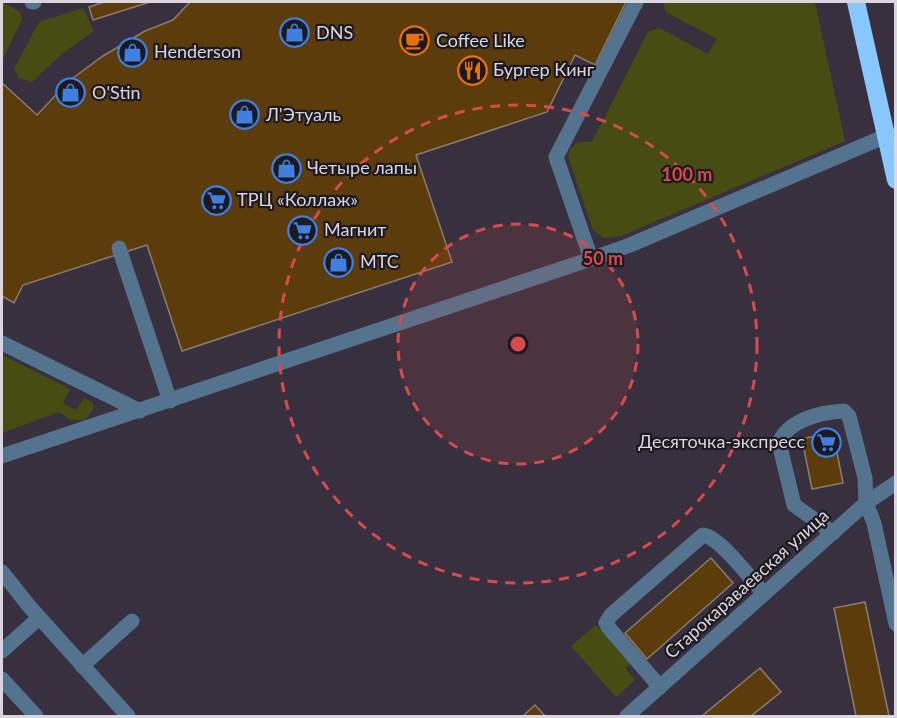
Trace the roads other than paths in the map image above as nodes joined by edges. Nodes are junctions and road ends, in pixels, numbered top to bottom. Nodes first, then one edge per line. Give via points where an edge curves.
1 (636, 2) edge
2 (856, 2) edge
3 (886, 136) junction
4 (896, 180) edge
5 (119, 248) dead end
6 (591, 259) junction
7 (2, 343) edge
8 (170, 401) junction
9 (140, 411) junction
10 (2, 456) edge
11 (896, 483) edge
12 (866, 503) junction
13 (833, 533) junction
14 (2, 572) edge
15 (764, 594) junction
16 (39, 618) junction
17 (132, 621) dead end
18 (896, 624) edge
19 (2, 651) edge
20 (82, 666) junction
21 (2, 679) edge
22 (660, 687) junction
23 (36, 717) edge
24 (128, 717) edge
25 (627, 717) edge

1 - 6 street via 555,157
2 - 3 highway
3 - 4 highway
3 - 6 street
5 - 8 street
6 - 8 street
7 - 9 street
8 - 9 street
9 - 10 street
11 - 12 street, Старокараваевская улица
12 - 13 street, Старокараваевская улица
12 - 13 street via 864,478 847,413 840,411 795,422 779,443 792,500
12 - 18 street
13 - 15 street, Старокараваевская улица
14 - 16 street
15 - 22 street, Старокараваевская улица
15 - 22 street via 723,548 703,535 611,615 608,627
16 - 19 street
16 - 20 street
17 - 20 street
20 - 24 street
21 - 23 street
22 - 25 street, Старокараваевская улица

